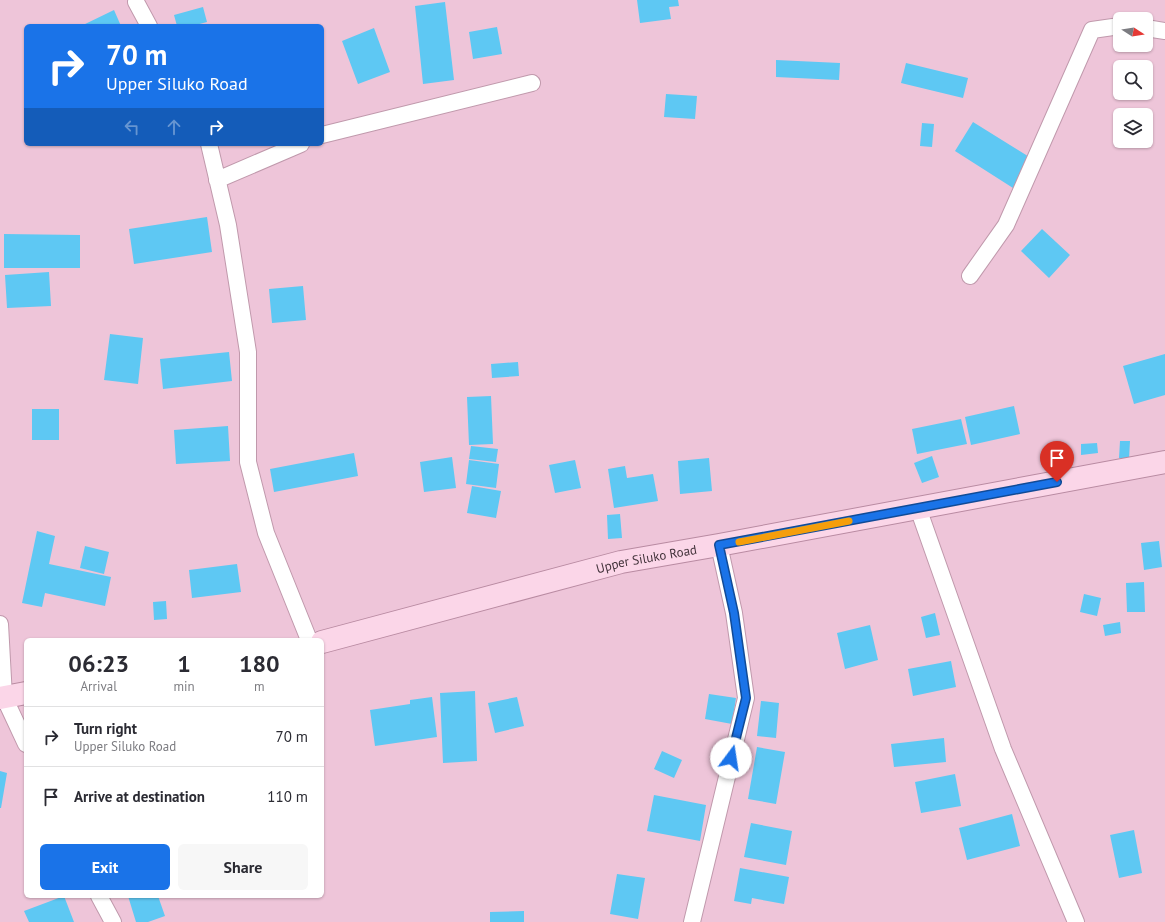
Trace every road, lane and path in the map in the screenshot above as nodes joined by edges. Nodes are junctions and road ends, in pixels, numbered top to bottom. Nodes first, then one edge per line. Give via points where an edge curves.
1 (136, 2) dead end
2 (148, 24) edge
3 (1113, 27) edge
4 (1153, 29) edge
5 (1165, 31) edge
6 (532, 84) dead end
7 (324, 136) edge
8 (210, 146) edge
9 (296, 146) edge
10 (218, 180) junction
11 (970, 276) dead end
12 (1165, 462) edge
13 (918, 508) junction
14 (719, 545) junction
15 (0, 624) edge
16 (308, 638) edge
17 (324, 641) edge
18 (24, 693) edge
19 (2, 697) edge
20 (24, 740) edge
21 (100, 898) edge
22 (113, 922) edge
23 (692, 922) edge
24 (1076, 922) edge

1 - 2 street
3 - 11 street via 1092,30 1006,225
4 - 5 street
6 - 7 street
8 - 10 street
9 - 10 street
10 - 16 street via 228,225 248,352 248,462 266,534
12 - 13 main road, Upper Siluko Road
13 - 14 main road, Upper Siluko Road
13 - 24 street via 1003,749
14 - 17 main road, Upper Siluko Road via 621,562
14 - 23 street via 734,613 746,698
15 - 19 street
18 - 19 main road
19 - 20 street
21 - 22 street

